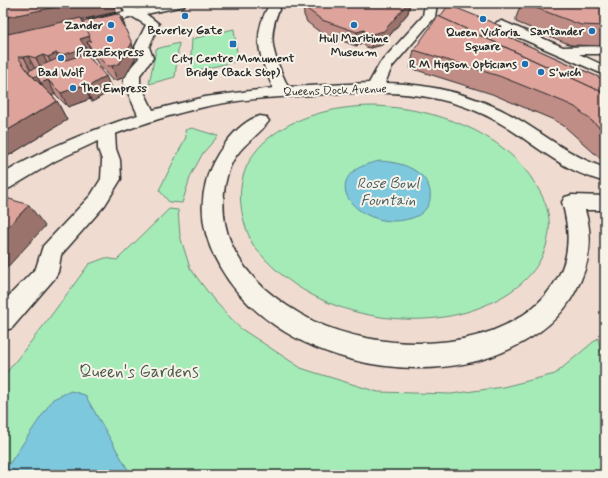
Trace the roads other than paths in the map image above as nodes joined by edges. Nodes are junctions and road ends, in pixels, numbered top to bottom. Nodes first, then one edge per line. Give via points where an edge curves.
1 (122, 3) edge
2 (180, 3) edge
3 (276, 3) edge
4 (432, 3) edge
5 (134, 13) junction
6 (502, 25) edge
7 (83, 26) edge
8 (558, 50) junction
9 (605, 50) edge
10 (605, 70) edge
11 (375, 87) junction
12 (282, 92) junction
13 (148, 118) junction
14 (260, 121) dead end
15 (106, 132) junction
16 (605, 175) edge
17 (3, 183) edge
18 (605, 203) edge
19 (3, 320) edge

1 - 5 street
2 - 5 street
3 - 12 street via 264,30 271,66
4 - 11 street via 429,17 385,66
5 - 7 street
5 - 13 street via 153,24 142,47 146,58 132,75 132,84
6 - 8 street
8 - 9 street
8 - 10 street
11 - 12 street, Queens Dock Avenue
11 - 16 street, Queens Dock Avenue via 428,92 478,106 506,119 579,165
12 - 13 street, Queens Dock Avenue via 205,102
13 - 15 street, Queens Dock Avenue
14 - 18 street via 241,137 226,156 216,177 211,201 214,227 223,254 242,282 269,308 304,329 345,345 391,354 438,355 481,348 520,332 548,311 568,285 578,258 579,230 572,202
15 - 17 street, Queens Dock Avenue via 51,154
15 - 19 street via 107,150 111,160 111,179 98,200 51,252 46,272

